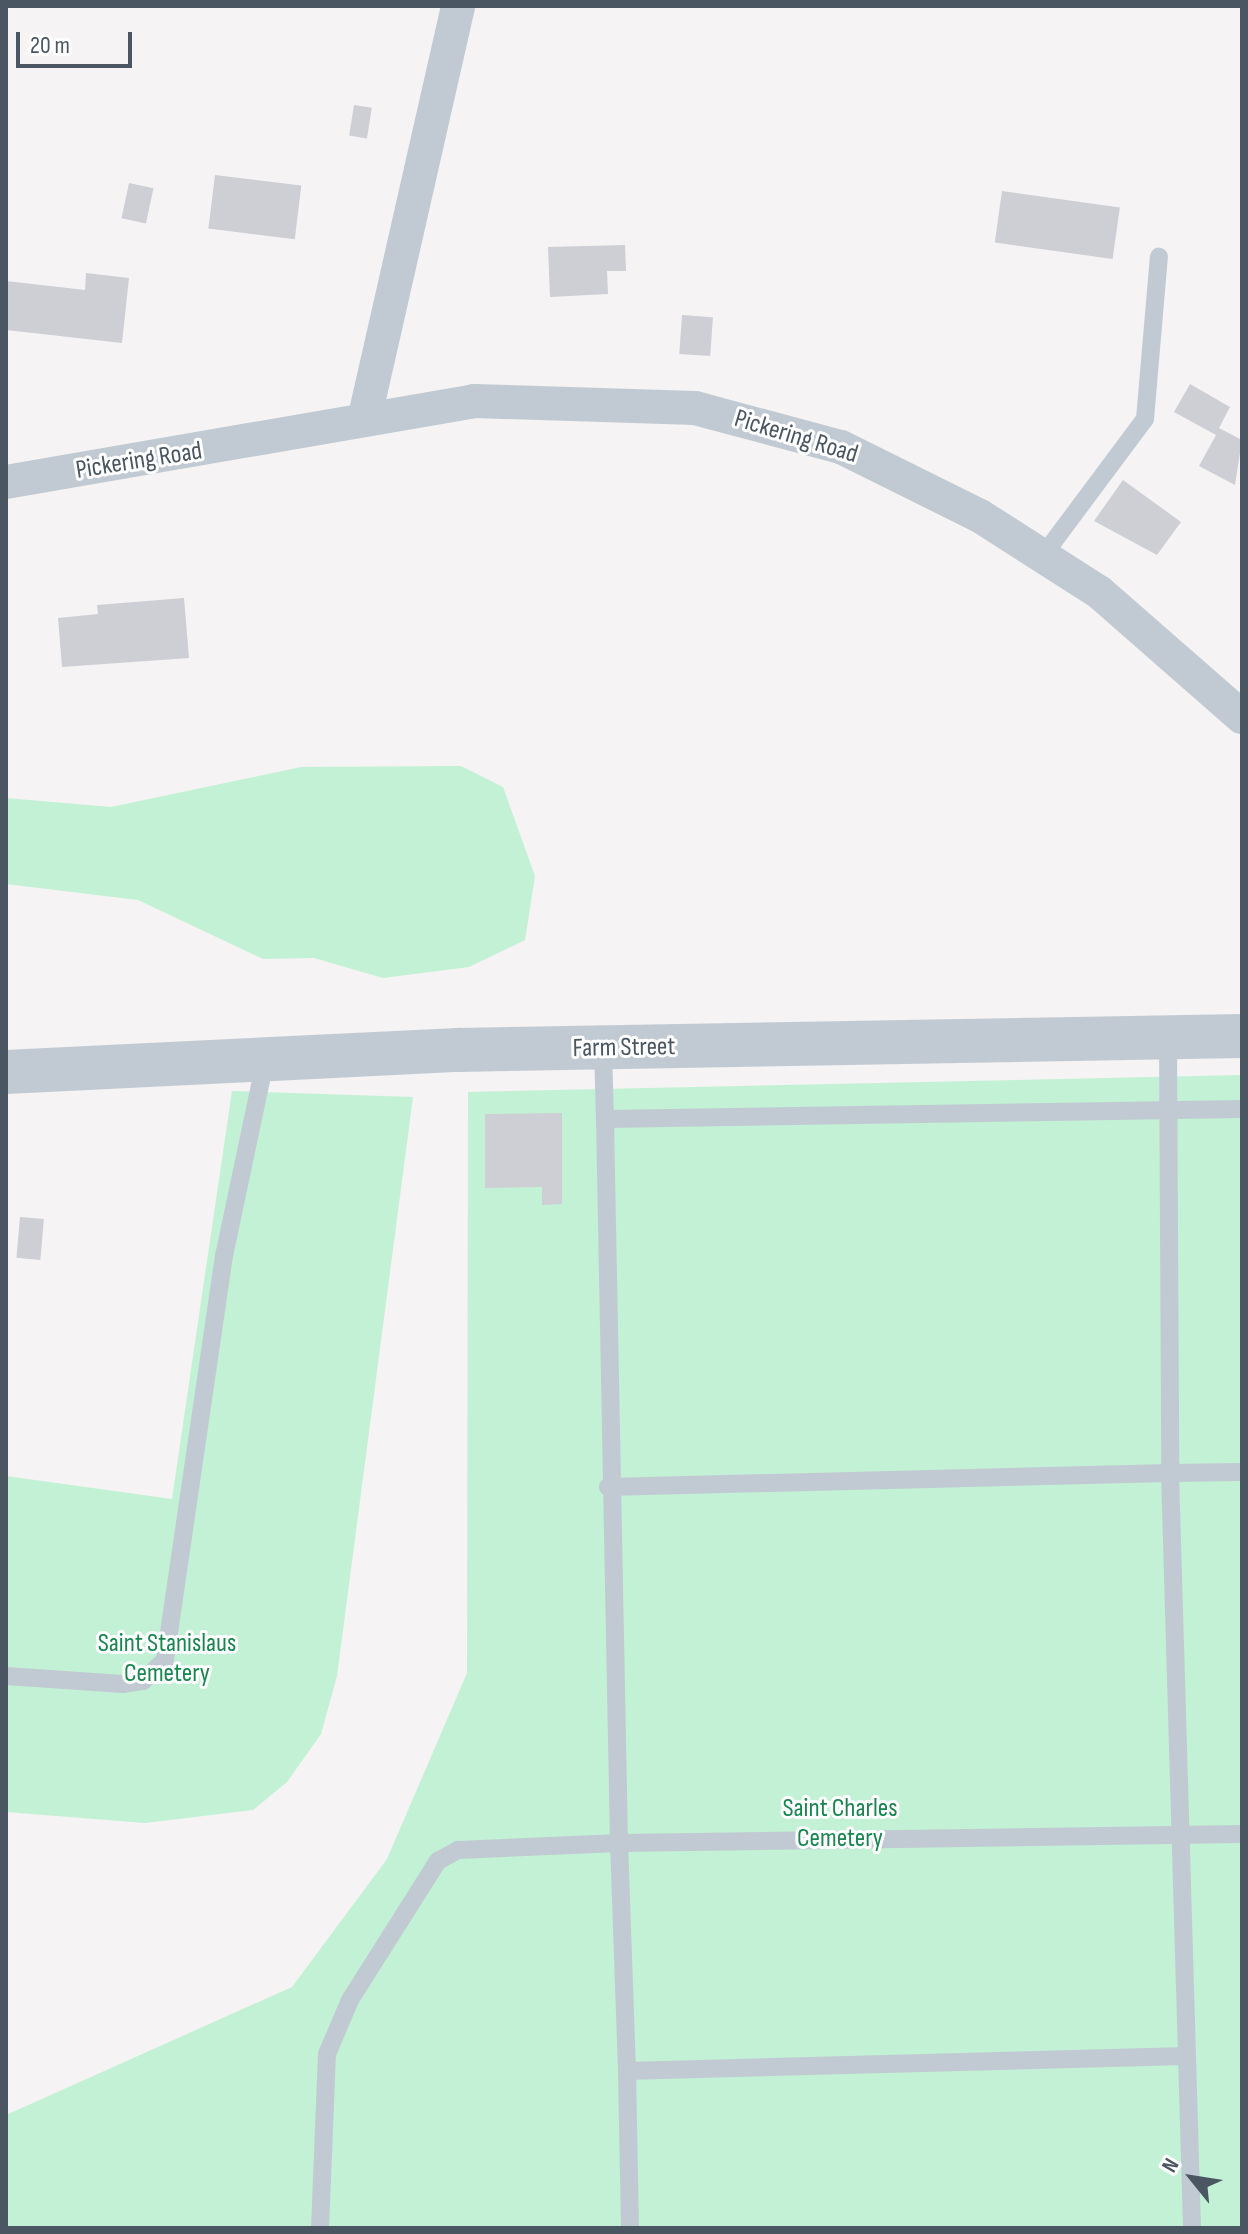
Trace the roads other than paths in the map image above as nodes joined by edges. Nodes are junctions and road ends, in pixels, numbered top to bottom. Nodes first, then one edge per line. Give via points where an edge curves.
1 (458, 6) edge
2 (1159, 257) dead end
3 (365, 416) junction
4 (6, 482) edge
5 (1042, 557) junction
6 (1242, 717) edge
7 (1242, 1036) edge
8 (1168, 1037) junction
9 (603, 1049) junction
10 (265, 1062) junction
11 (6, 1072) edge
12 (1172, 1107) junction
13 (1242, 1109) edge
14 (605, 1119) junction
15 (1242, 1472) edge
16 (1170, 1473) junction
17 (608, 1487) junction
18 (6, 1676) edge
19 (1184, 1834) junction
20 (1242, 1834) edge
21 (619, 1843) junction
22 (1186, 2056) junction
23 (627, 2071) junction
24 (320, 2228) edge
25 (630, 2228) edge
26 (1192, 2228) edge

1 - 3 street
2 - 5 lane via 1145,419
3 - 4 street, Pickering Road via 170,458
3 - 5 street, Pickering Road via 474,401 695,408 841,447 980,516
5 - 6 street, Pickering Road via 1099,592
7 - 8 street, Farm Street
8 - 9 street, Farm Street
8 - 12 lane
9 - 10 street, Farm Street
9 - 14 lane
10 - 11 street, Farm Street
10 - 18 lane via 224,1256 165,1660 143,1681 123,1684
12 - 13 lane
12 - 14 lane
12 - 16 lane
14 - 17 lane
15 - 16 lane
16 - 17 lane
16 - 19 lane
17 - 21 lane
19 - 20 lane
19 - 21 lane
19 - 22 lane
21 - 23 lane
21 - 24 lane via 458,1850 438,1861 350,2000 327,2054
22 - 23 lane
22 - 26 lane
23 - 25 lane

